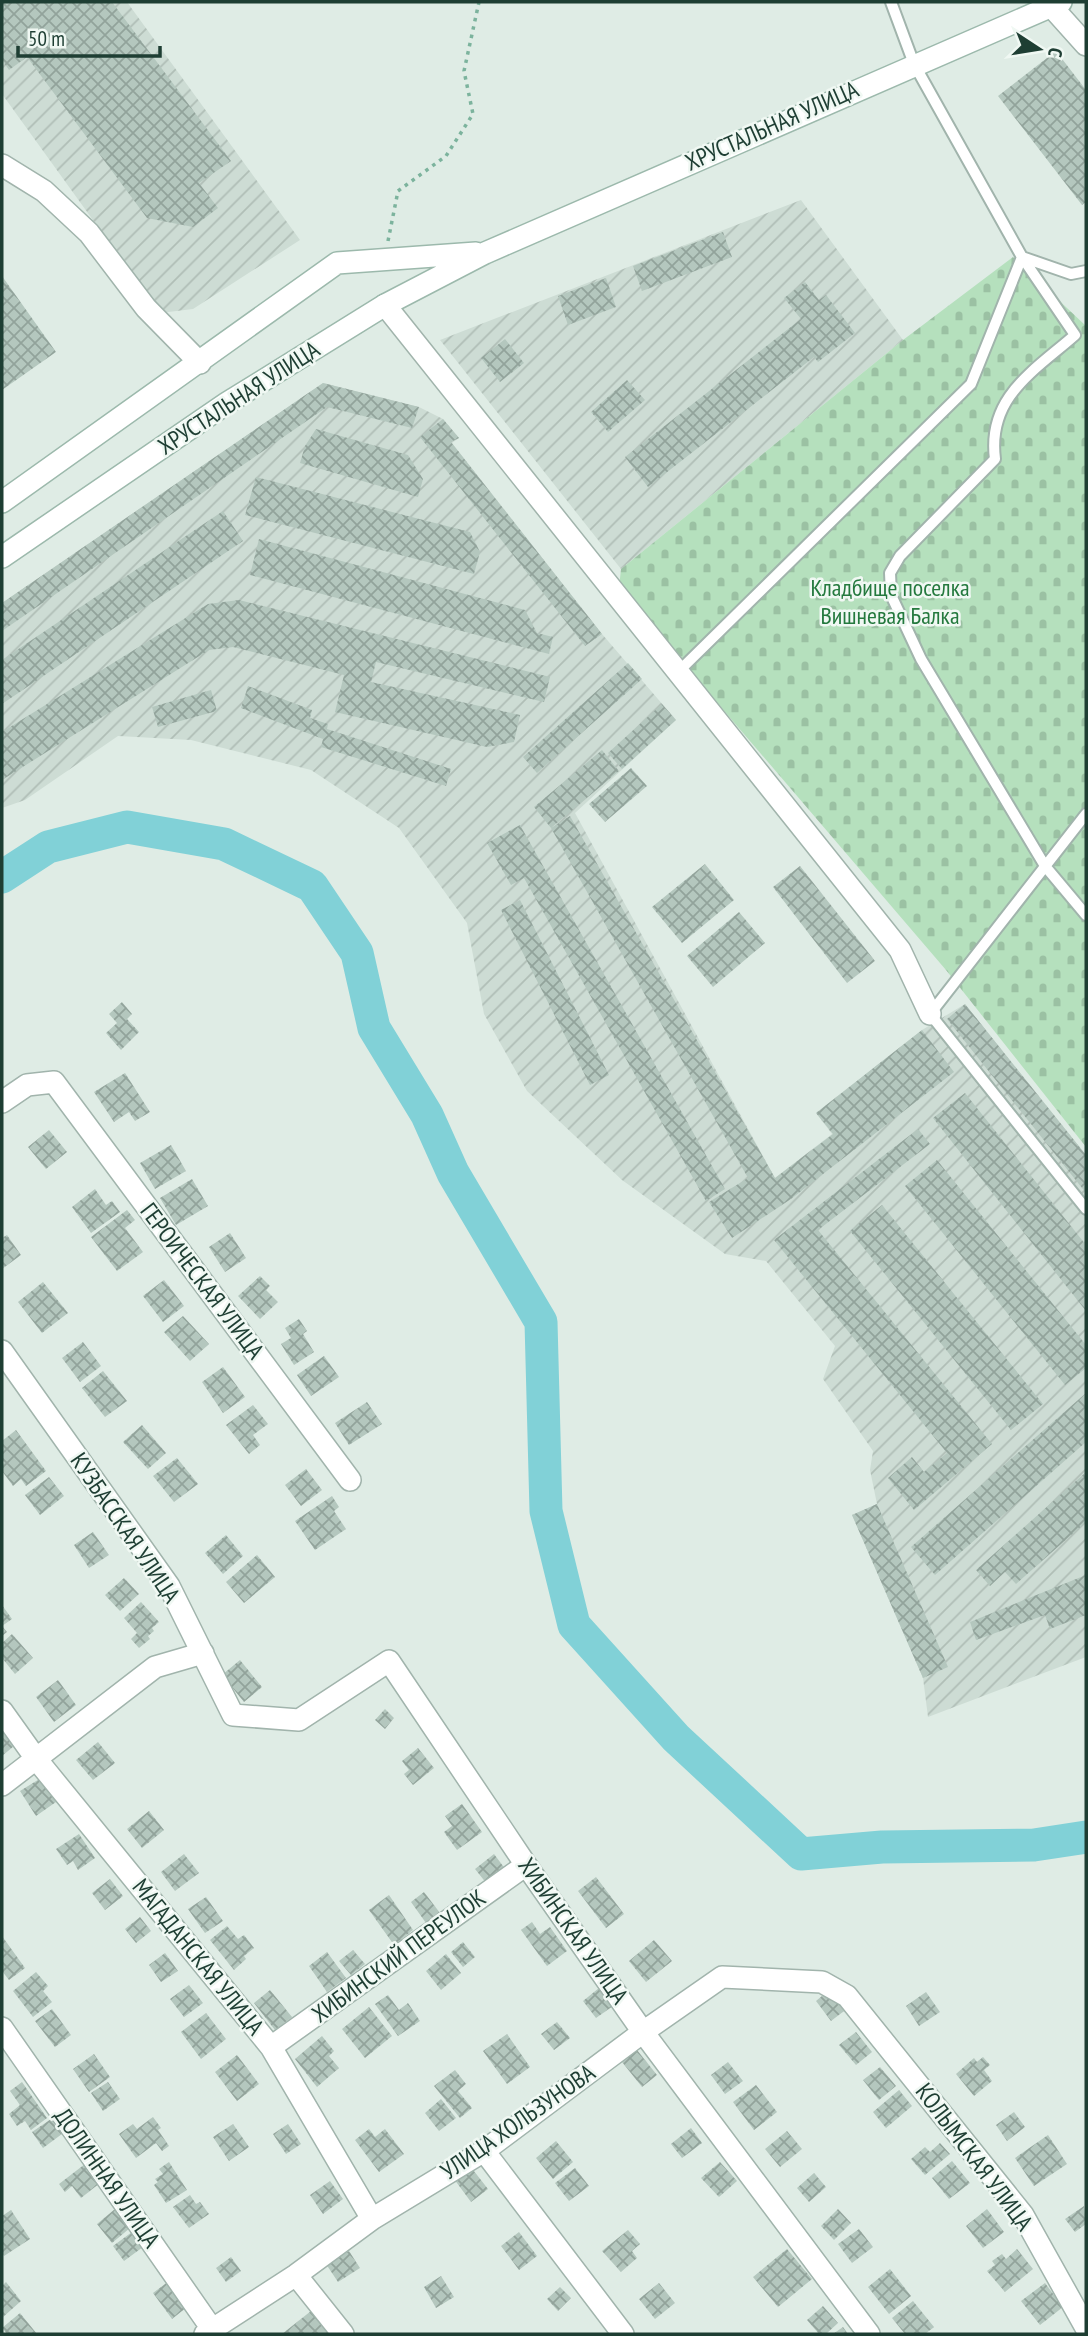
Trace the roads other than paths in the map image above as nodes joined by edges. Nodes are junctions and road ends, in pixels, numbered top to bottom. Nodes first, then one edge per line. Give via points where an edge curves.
1 (891, 2) edge
2 (1056, 4) edge
3 (1086, 45) edge
4 (914, 64) junction
5 (2, 165) edge
6 (485, 253) junction
7 (1022, 257) junction
8 (1086, 271) edge
9 (385, 304) junction
10 (200, 363) junction
11 (2, 502) edge
12 (2, 557) edge
13 (678, 672) junction
14 (1086, 814) edge
15 (1045, 866) junction
16 (1086, 915) edge
17 (930, 1014) junction
18 (2, 1102) edge
19 (1086, 1209) edge
20 (2, 1351) edge
21 (350, 1480) dead end
22 (203, 1653) junction
23 (2, 1711) edge
24 (233, 1715) joint
25 (37, 1760) junction
26 (2, 1785) edge
27 (526, 1865) junction
28 (847, 1996) joint
29 (2, 2028) edge
30 (643, 2032) junction
31 (271, 2047) junction
32 (484, 2151) junction
33 (372, 2219) junction
34 (296, 2275) junction
35 (1086, 2328) edge
36 (209, 2331) edge
37 (344, 2334) edge
38 (623, 2334) edge
39 (869, 2334) edge

1 - 4 lane
2 - 3 street
2 - 4 street, ХРУСТАЛЬНАЯ УЛИЦА
4 - 6 street, ХРУСТАЛЬНАЯ УЛИЦА
4 - 7 lane
5 - 10 street via 44,191 89,233 146,308
6 - 9 street, ХРУСТАЛЬНАЯ УЛИЦА
6 - 10 street, ХРУСТАЛЬНАЯ УЛИЦА via 337,263
7 - 8 lane via 1071,274
7 - 13 lane via 971,384
7 - 15 lane via 1075,335 1015,387 999,411 992,440 995,459 900,556 890,573 891,595 920,659
9 - 12 street, ХРУСТАЛЬНАЯ УЛИЦА via 227,402
9 - 13 street
10 - 11 street, ХРУСТАЛЬНАЯ УЛИЦА
13 - 17 street via 900,950
14 - 15 lane
15 - 16 lane
15 - 17 lane
17 - 19 lane
18 - 21 street, ГЕРОИЧЕСКАЯ УЛИЦА via 27,1085 54,1082
20 - 22 street, КУЗБАССКАЯ УЛИЦА via 169,1586
22 - 24 street, КУЗБАССКАЯ УЛИЦА
22 - 25 street via 155,1667
23 - 25 street, МАГАДАНСКАЯ УЛИЦА
24 - 27 street, ХИБИНСКАЯ УЛИЦА via 299,1720 389,1661
25 - 26 street
25 - 31 street, МАГАДАНСКАЯ УЛИЦА
27 - 30 street, ХИБИНСКАЯ УЛИЦА
27 - 31 street, ХИБИНСКИЙ ПЕРЕУЛОК
28 - 30 street, УЛИЦА ХОЛЬЗУНОВА via 822,1982 722,1977
28 - 35 street, КОЛЫМСКАЯ УЛИЦА via 1023,2216
29 - 36 street, ДОЛИННАЯ УЛИЦА
30 - 32 street, УЛИЦА ХОЛЬЗУНОВА
30 - 39 street, ХИБИНСКАЯ УЛИЦА
31 - 33 street, МАГАДАНСКАЯ УЛИЦА
32 - 33 street, УЛИЦА ХОЛЬЗУНОВА
32 - 38 street
33 - 34 street, УЛИЦА ХОЛЬЗУНОВА
34 - 36 street, УЛИЦА ХОЛЬЗУНОВА
34 - 37 street

